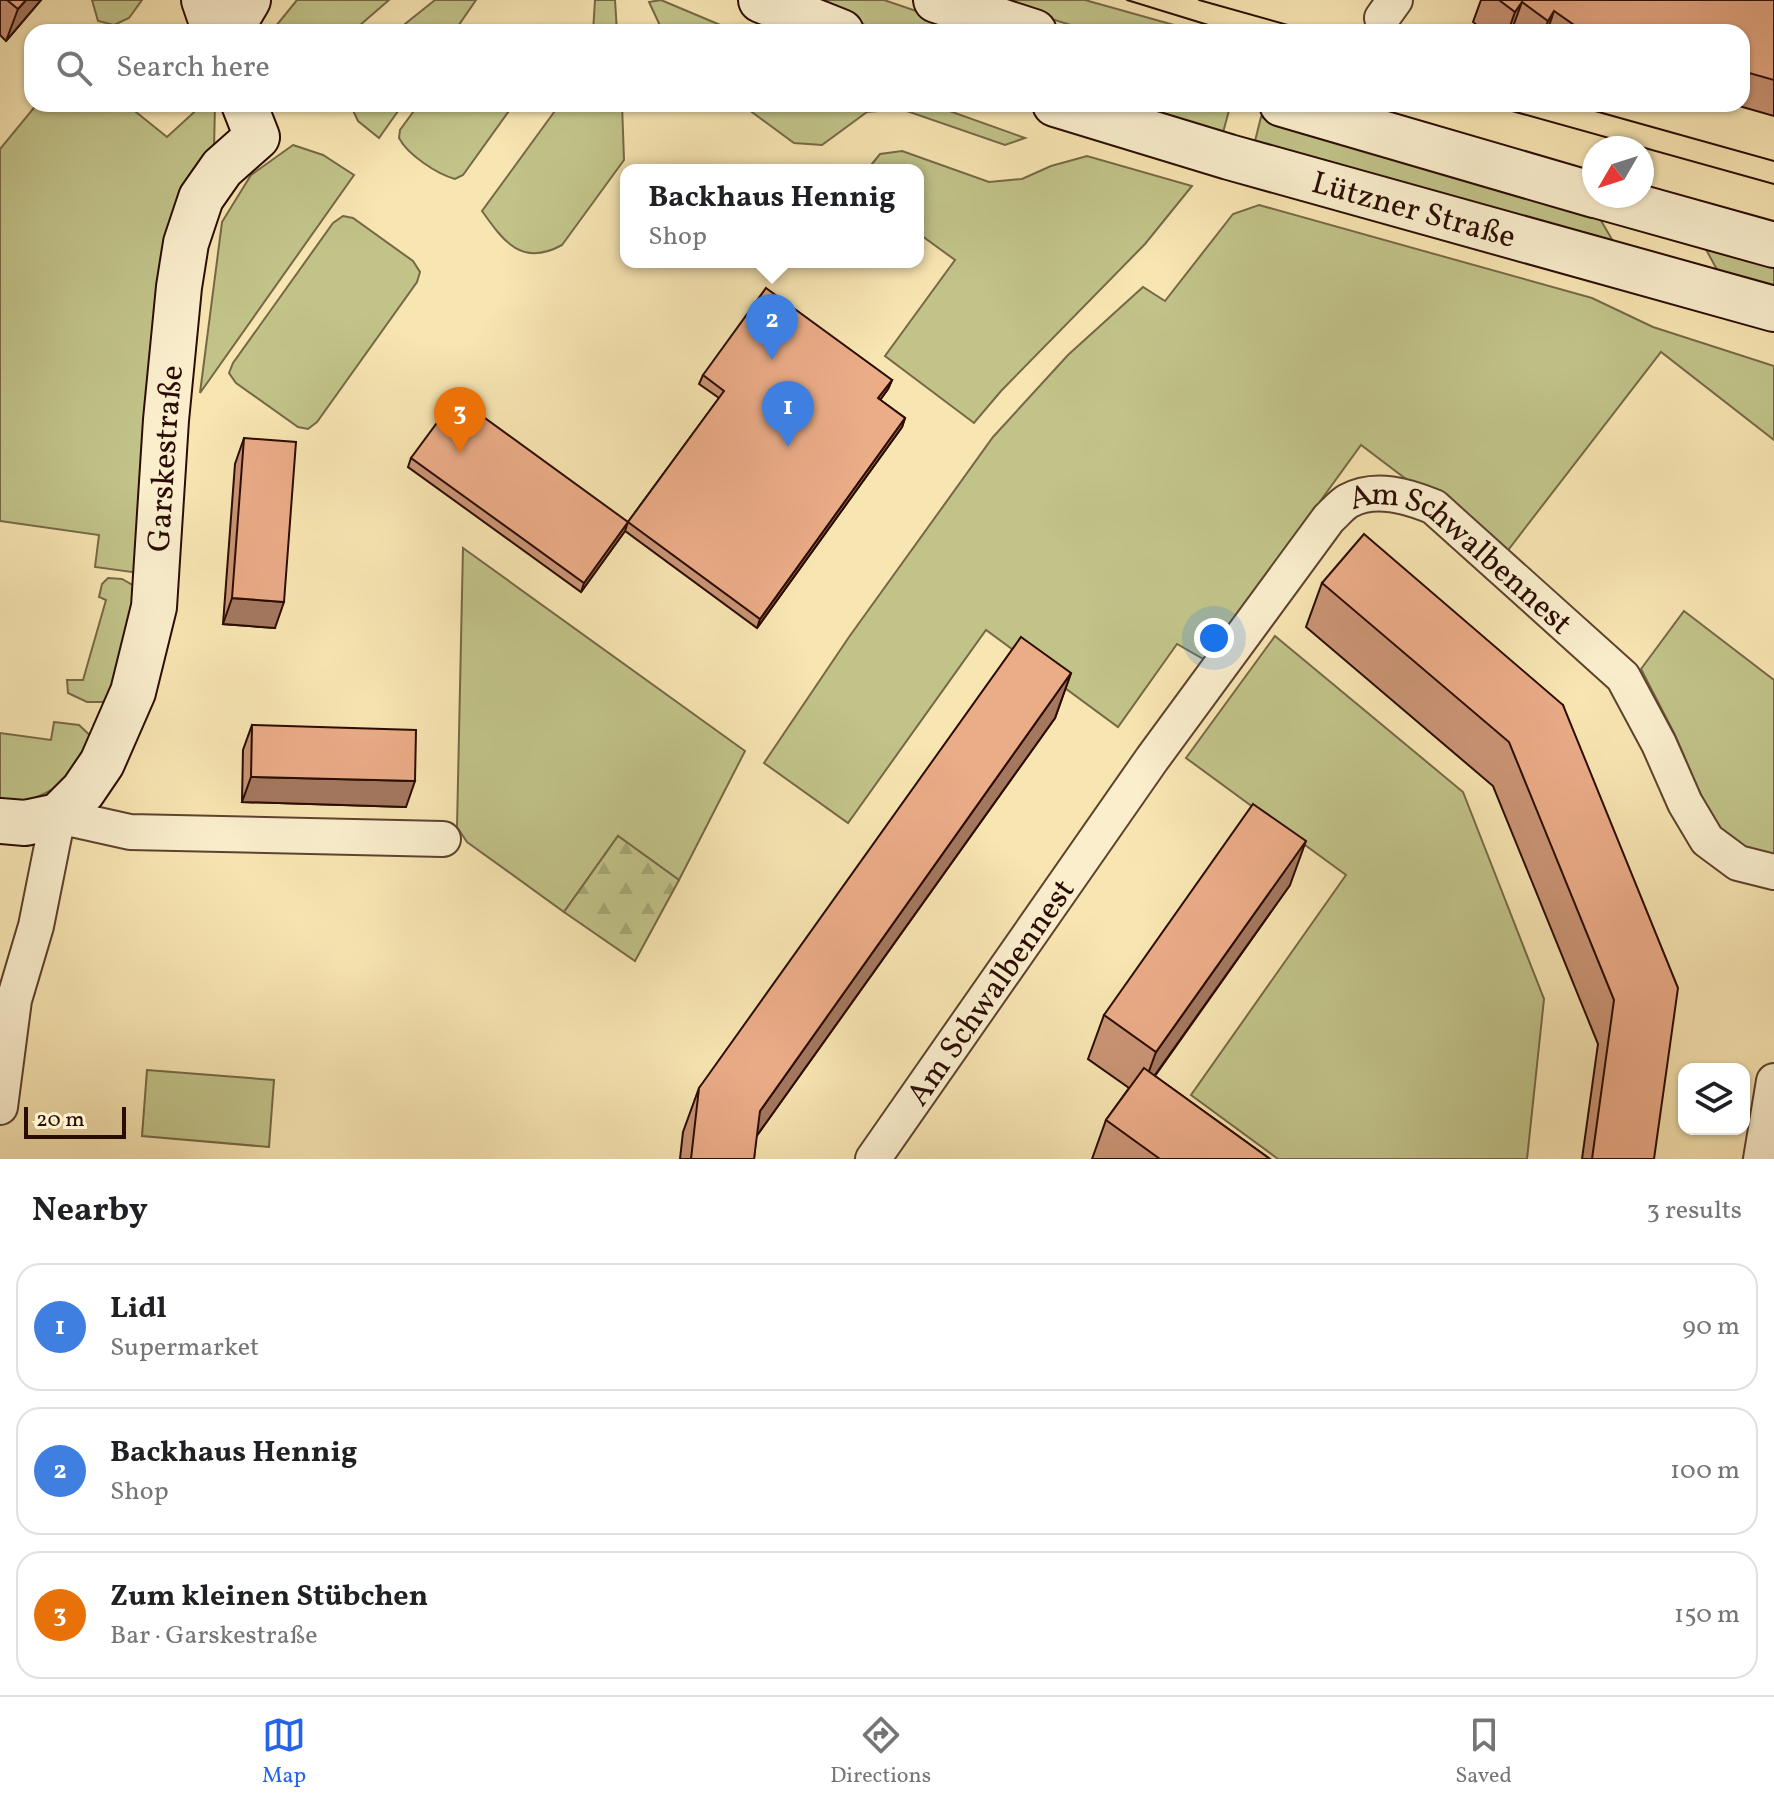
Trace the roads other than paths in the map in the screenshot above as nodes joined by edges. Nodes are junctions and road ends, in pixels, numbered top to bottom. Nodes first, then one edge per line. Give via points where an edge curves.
1 (204, 0) edge
2 (248, 0) edge
3 (761, 0) edge
4 (936, 0) edge
5 (212, 24) edge
6 (234, 24) edge
7 (821, 24) edge
8 (1010, 24) edge
9 (247, 112) edge
10 (1081, 112) edge
11 (1310, 112) edge
12 (1582, 191) edge
13 (1642, 208) edge
14 (1774, 245) edge
15 (1774, 309) edge
16 (58, 816) junction
17 (0, 821) edge
18 (443, 839) dead end
19 (1774, 872) edge
20 (1774, 1081) edge
21 (0, 1107) edge
22 (873, 1159) edge
23 (1761, 1159) edge

1 - 5 main road
2 - 6 main road
3 - 7 main road
4 - 8 main road
9 - 16 main road, Garskestraße via 257,137 222,168 201,198 186,243 166,420 154,607 133,692 102,763
10 - 15 main road, Lützner Straße
11 - 12 main road, Lützner Straße
13 - 14 main road, Lützner Straße
16 - 17 main road via 25,823
16 - 18 street via 130,832
16 - 21 street via 36,926 14,1000
19 - 22 street, Am Schwalbennest via 1738,863 1707,840 1623,677 1434,507 1408,495 1375,494 1349,501 1329,518 1152,759
20 - 23 street

